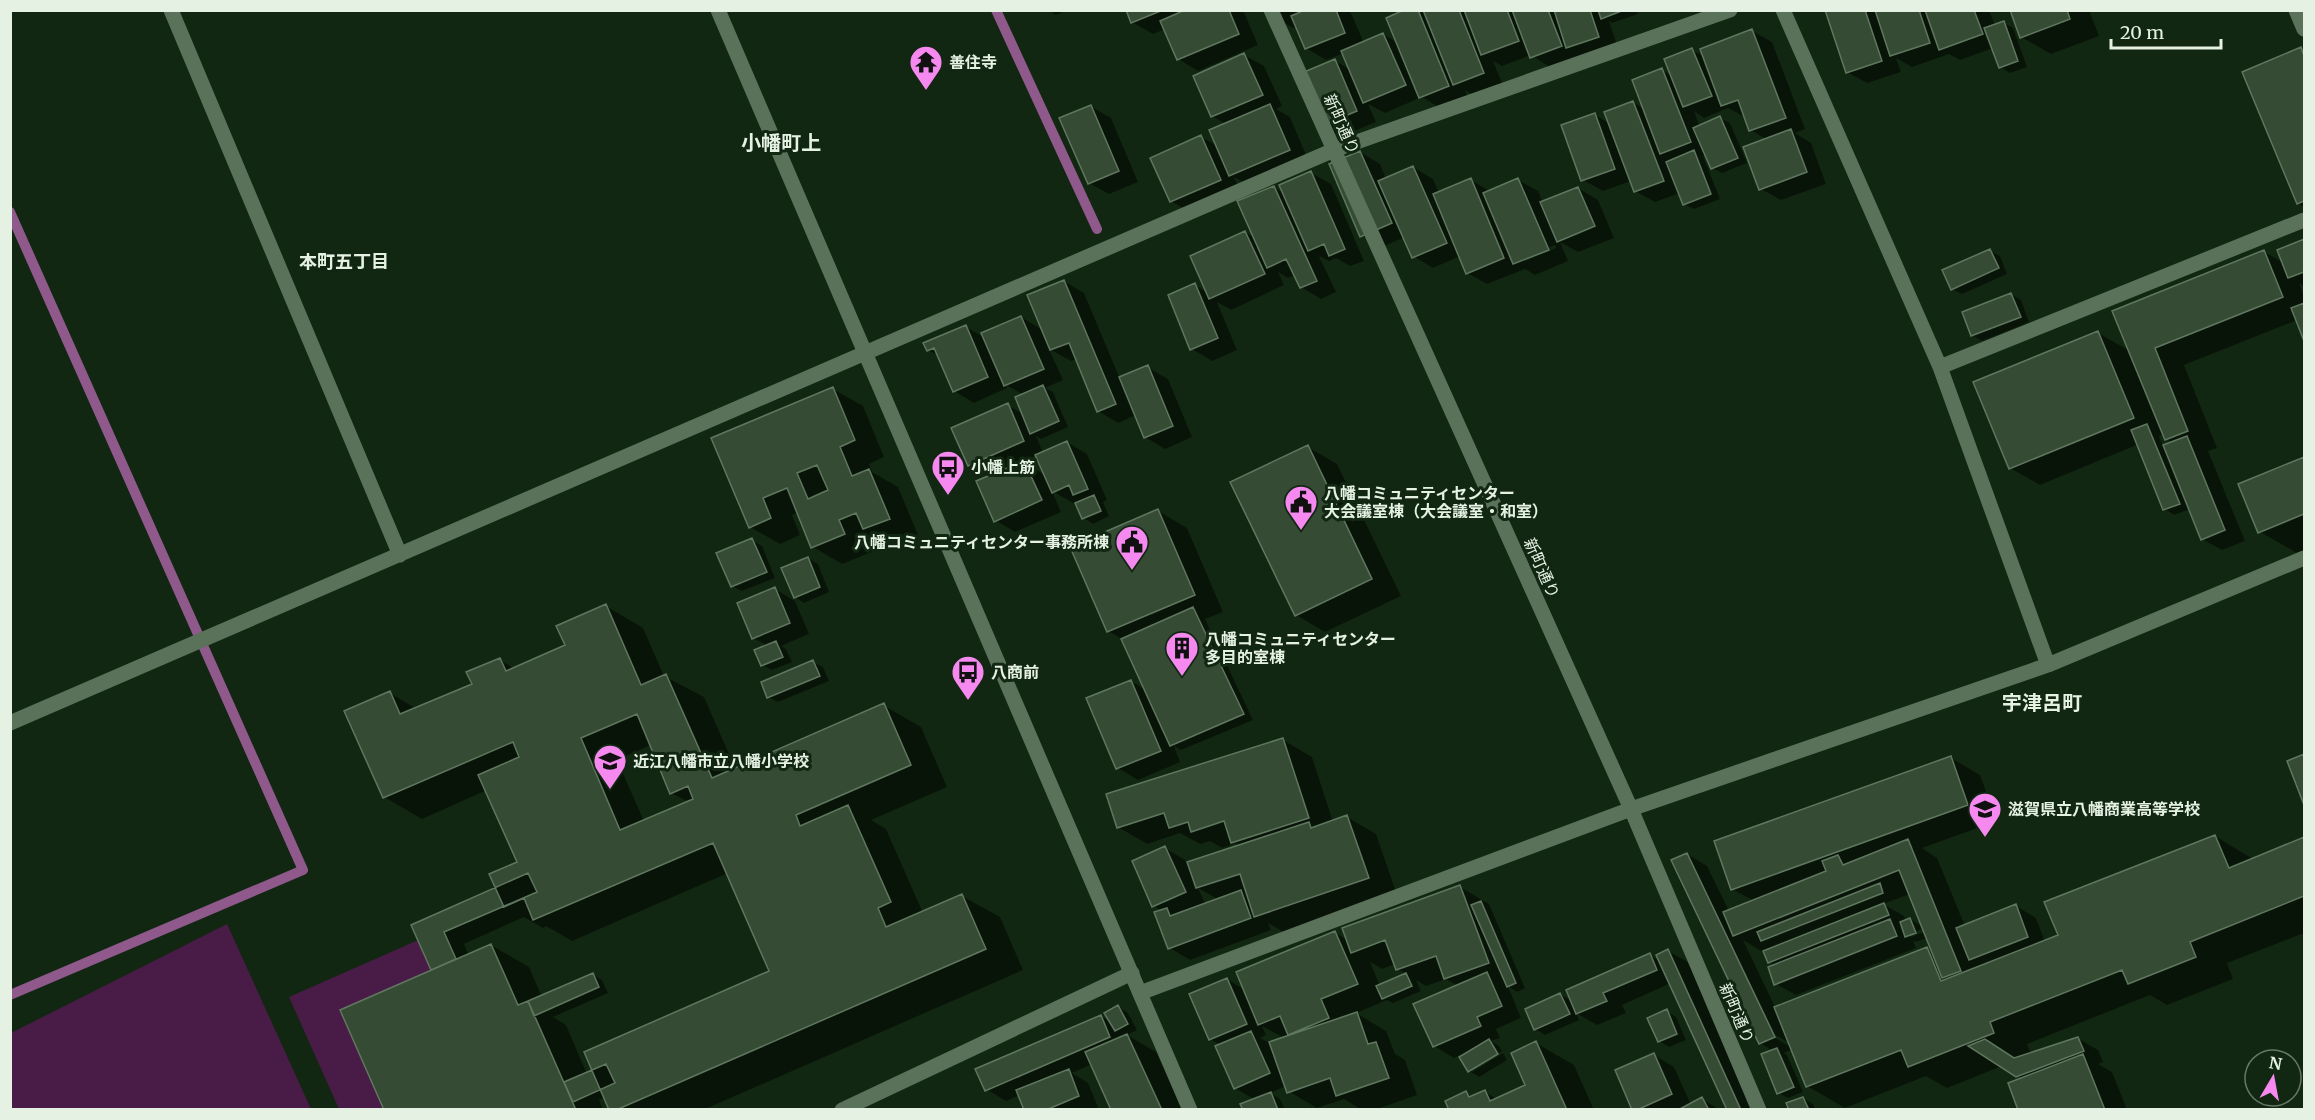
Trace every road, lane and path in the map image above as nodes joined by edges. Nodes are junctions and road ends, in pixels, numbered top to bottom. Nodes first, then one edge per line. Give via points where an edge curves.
1 (171, 10) edge
2 (718, 10) edge
3 (1271, 10) edge
4 (1730, 10) edge
5 (1783, 10) edge
6 (2296, 10) edge
7 (2304, 29) edge
8 (1334, 150) junction
9 (2304, 220) edge
10 (865, 353) junction
11 (1940, 367) junction
12 (400, 555) junction
13 (2304, 558) edge
14 (2048, 665) junction
15 (10, 723) edge
16 (1631, 809) junction
17 (1132, 973) junction
18 (1140, 993) junction
19 (842, 1110) edge
20 (1190, 1110) edge
21 (1759, 1110) edge

1 - 12 street
2 - 10 street
3 - 8 street, 新町通り
4 - 8 street
5 - 11 street
6 - 7 street
8 - 10 street
8 - 16 street, 新町通り
9 - 11 street
10 - 12 street
10 - 17 street
11 - 14 street
12 - 15 street
13 - 14 street
14 - 16 street
16 - 18 street
16 - 21 street, 新町通り
17 - 18 street
17 - 19 street
18 - 20 street

